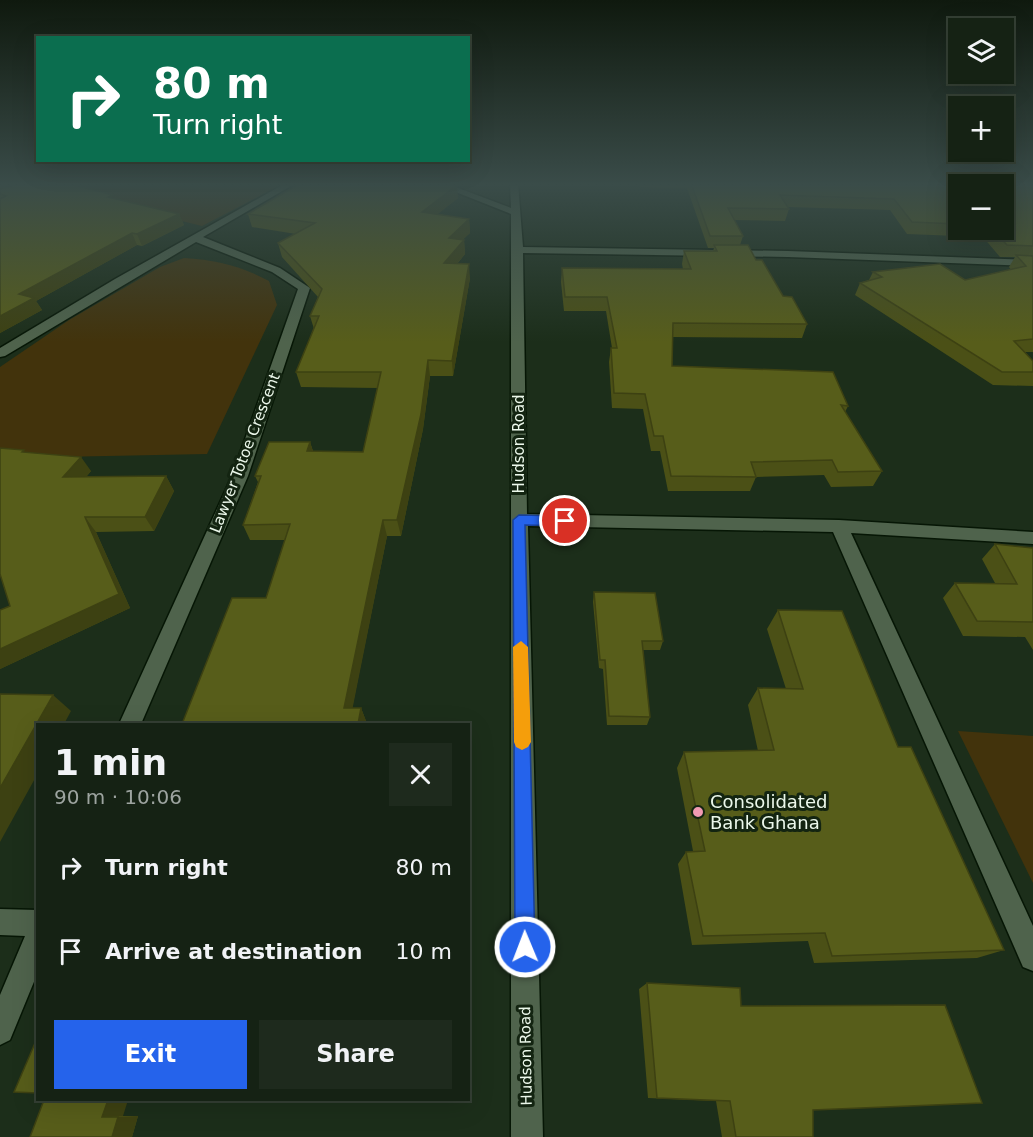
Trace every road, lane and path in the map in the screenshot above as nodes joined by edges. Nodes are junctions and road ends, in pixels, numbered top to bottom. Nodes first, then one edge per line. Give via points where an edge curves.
1 (199, 236) edge
2 (517, 236) edge
3 (196, 238) junction
4 (518, 250) junction
5 (1033, 263) edge
6 (0, 353) edge
7 (519, 520) junction
8 (839, 526) junction
9 (1033, 538) edge
10 (130, 723) edge
11 (0, 922) edge
12 (36, 923) edge
13 (36, 941) edge
14 (1033, 957) edge
15 (0, 1030) edge
16 (527, 1137) edge

1 - 3 street
2 - 4 street, Hudson Road
3 - 6 street
3 - 10 street, Lawyer Totoe Crescent via 276,270 304,288 240,476
4 - 5 street
4 - 7 street, Hudson Road
7 - 8 street
7 - 16 street, Hudson Road
8 - 9 street
8 - 14 street
11 - 12 street
13 - 15 street

